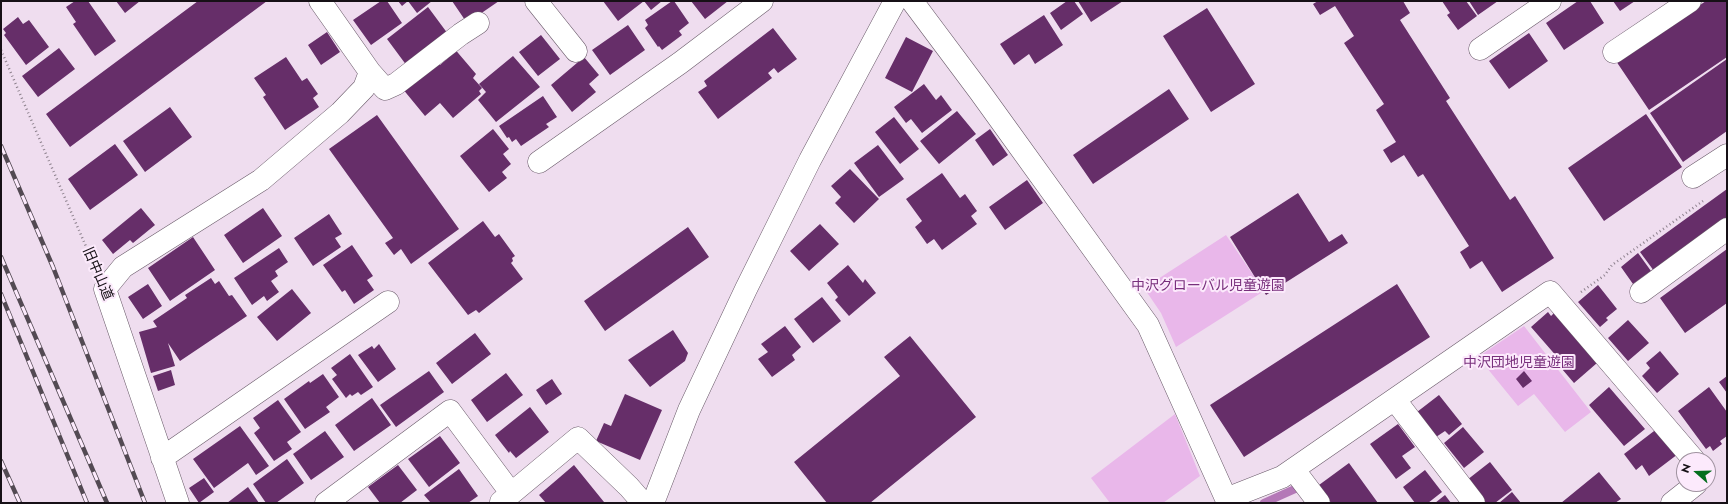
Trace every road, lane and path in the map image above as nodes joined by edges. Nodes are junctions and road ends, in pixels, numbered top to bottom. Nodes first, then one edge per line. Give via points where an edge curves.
1 (320, 1) edge
2 (536, 1) edge
3 (762, 1) edge
4 (895, 1) edge
5 (912, 1) edge
6 (1550, 1) edge
7 (1690, 1) edge
8 (478, 23) dead end
9 (1480, 49) dead end
10 (1, 50) edge
11 (576, 51) dead end
12 (1614, 52) dead end
13 (370, 72) junction
14 (1727, 155) edge
15 (539, 162) dead end
16 (1694, 177) dead end
17 (1708, 197) dead end
18 (1727, 229) edge
19 (105, 289) junction
20 (1641, 292) dead end
21 (388, 302) dead end
22 (1561, 306) junction
23 (1395, 400) junction
24 (1687, 452) edge
25 (162, 458) junction
26 (1294, 470) junction
27 (1686, 492) edge
28 (506, 498) edge
29 (337, 500) edge
30 (1227, 501) edge
31 (178, 503) edge
32 (643, 503) edge
33 (653, 503) edge
34 (1319, 503) edge
35 (1474, 503) edge
36 (1672, 503) edge

1 - 13 street
2 - 11 street
3 - 15 street via 680,63
4 - 33 street via 810,160 746,289 688,410
5 - 30 street via 1148,325
6 - 9 street
7 - 12 street
8 - 13 street via 396,84 385,89
10 - 19 path, 旧中山道
13 - 19 street via 364,88 340,113 261,180 123,267
14 - 16 street
17 - 22 path via 1612,265 1605,275
18 - 20 street
19 - 25 street, 旧中山道
21 - 25 street
22 - 23 street via 1550,292
22 - 24 street
23 - 26 street
23 - 35 street
25 - 31 street, 旧中山道
26 - 30 street
26 - 34 street
27 - 36 street
28 - 29 street via 450,411
28 - 32 street via 578,438

